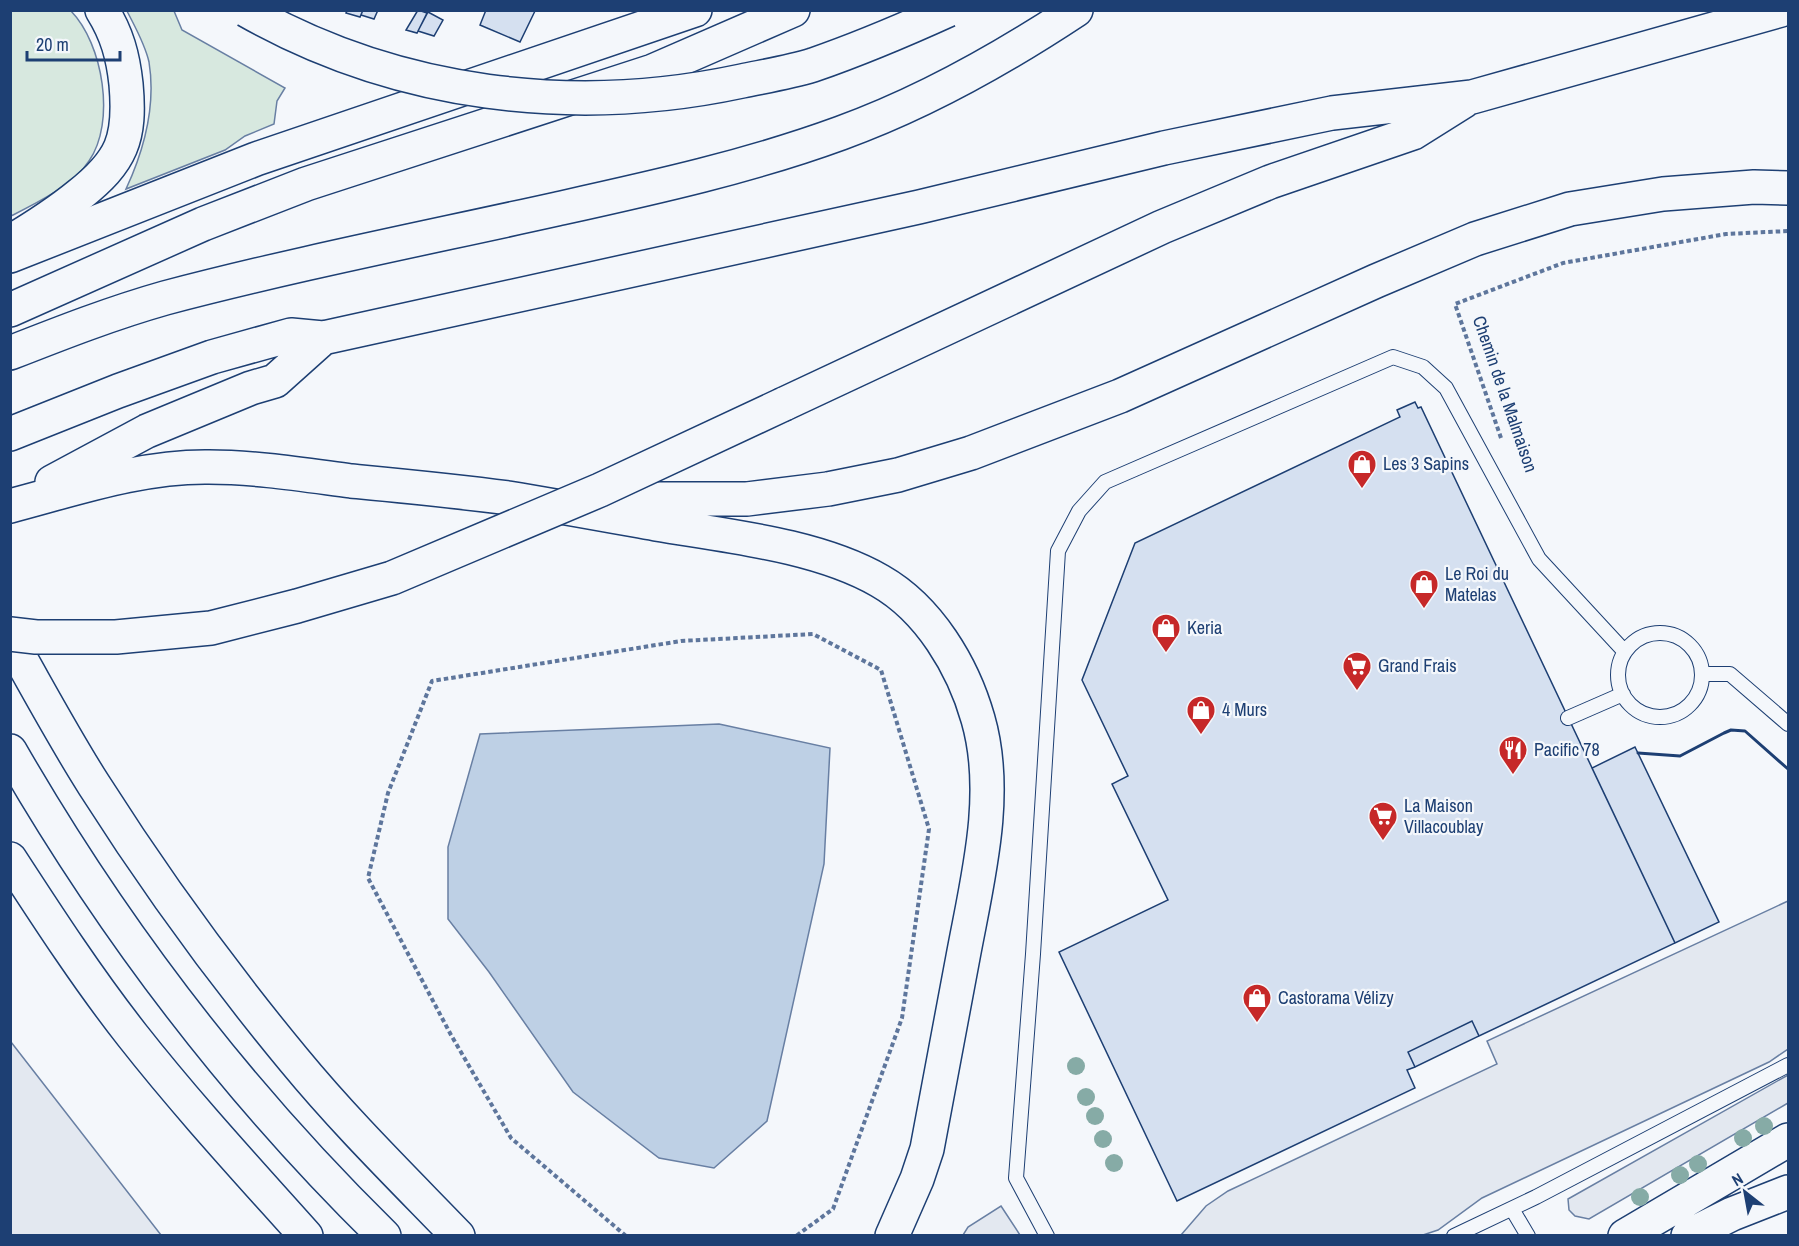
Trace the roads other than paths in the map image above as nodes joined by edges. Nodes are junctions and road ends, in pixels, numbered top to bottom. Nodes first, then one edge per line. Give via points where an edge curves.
1 (102, 10) edge
2 (246, 10) edge
3 (695, 10) edge
4 (794, 10) edge
5 (948, 10) edge
6 (1076, 10) edge
7 (1781, 10) edge
8 (1472, 97) junction
9 (1788, 188) edge
10 (10, 242) edge
11 (10, 256) edge
12 (10, 310) edge
13 (323, 338) junction
14 (10, 353) edge
15 (10, 434) edge
16 (506, 498) junction
17 (10, 505) edge
18 (10, 634) edge
19 (10, 640) edge
20 (1625, 652) junction
21 (1702, 674) junction
22 (1623, 694) junction
23 (1568, 718) dead end
24 (1788, 724) edge
25 (10, 751) edge
26 (10, 859) edge
27 (1788, 1065) edge
28 (1788, 1140) edge
29 (1788, 1192) edge
30 (425, 1202) junction
31 (1512, 1209) junction
32 (306, 1236) edge
33 (384, 1236) edge
34 (458, 1236) edge
35 (467, 1236) edge
36 (892, 1236) edge
37 (1047, 1236) edge
38 (1454, 1236) edge
39 (1528, 1236) edge
40 (1625, 1236) edge
41 (1688, 1236) edge

1 - 10 main road via 113,27 123,59 127,119 123,140 102,177 56,214
2 - 5 main road, bridge via 312,43 440,84 588,99 698,91 811,65
3 - 11 main road via 256,159
4 - 12 main road via 653,71 296,188 202,224
6 - 14 main road via 1000,58 923,98 790,151 693,178 163,299
7 - 8 main road
8 - 13 main road via 1332,113 1164,148 919,207
8 - 18 main road, bridge via 1413,133 1270,182 1162,227 589,494 381,582 211,628 116,637
9 - 16 main road via 1663,194 1570,209 1475,239 1120,396 971,453 898,475 747,499
13 - 15 main road via 291,335 212,357
13 - 17 main road via 275,381 147,431
16 - 17 main road via 209,467 145,472
16 - 36 main road via 744,539 848,565 882,582 907,601 949,652 979,720 987,786 985,843 927,1149
19 - 30 main road via 93,784 163,889 294,1061
20 - 21 lane via 1654,634 1677,637 1695,652
20 - 22 lane via 1618,680
20 - 37 lane via 1539,559 1446,388 1423,366 1393,357 1105,482 1079,511 1058,551 1016,1178
21 - 22 lane via 1694,700 1671,716 1643,714
21 - 24 lane via 1730,674
22 - 23 lane
25 - 33 main road via 38,800 152,969 294,1143
26 - 32 main road via 132,1035
27 - 31 lane
28 - 40 main road
29 - 41 main road
30 - 34 main road
30 - 35 main road
31 - 38 lane
31 - 39 lane

